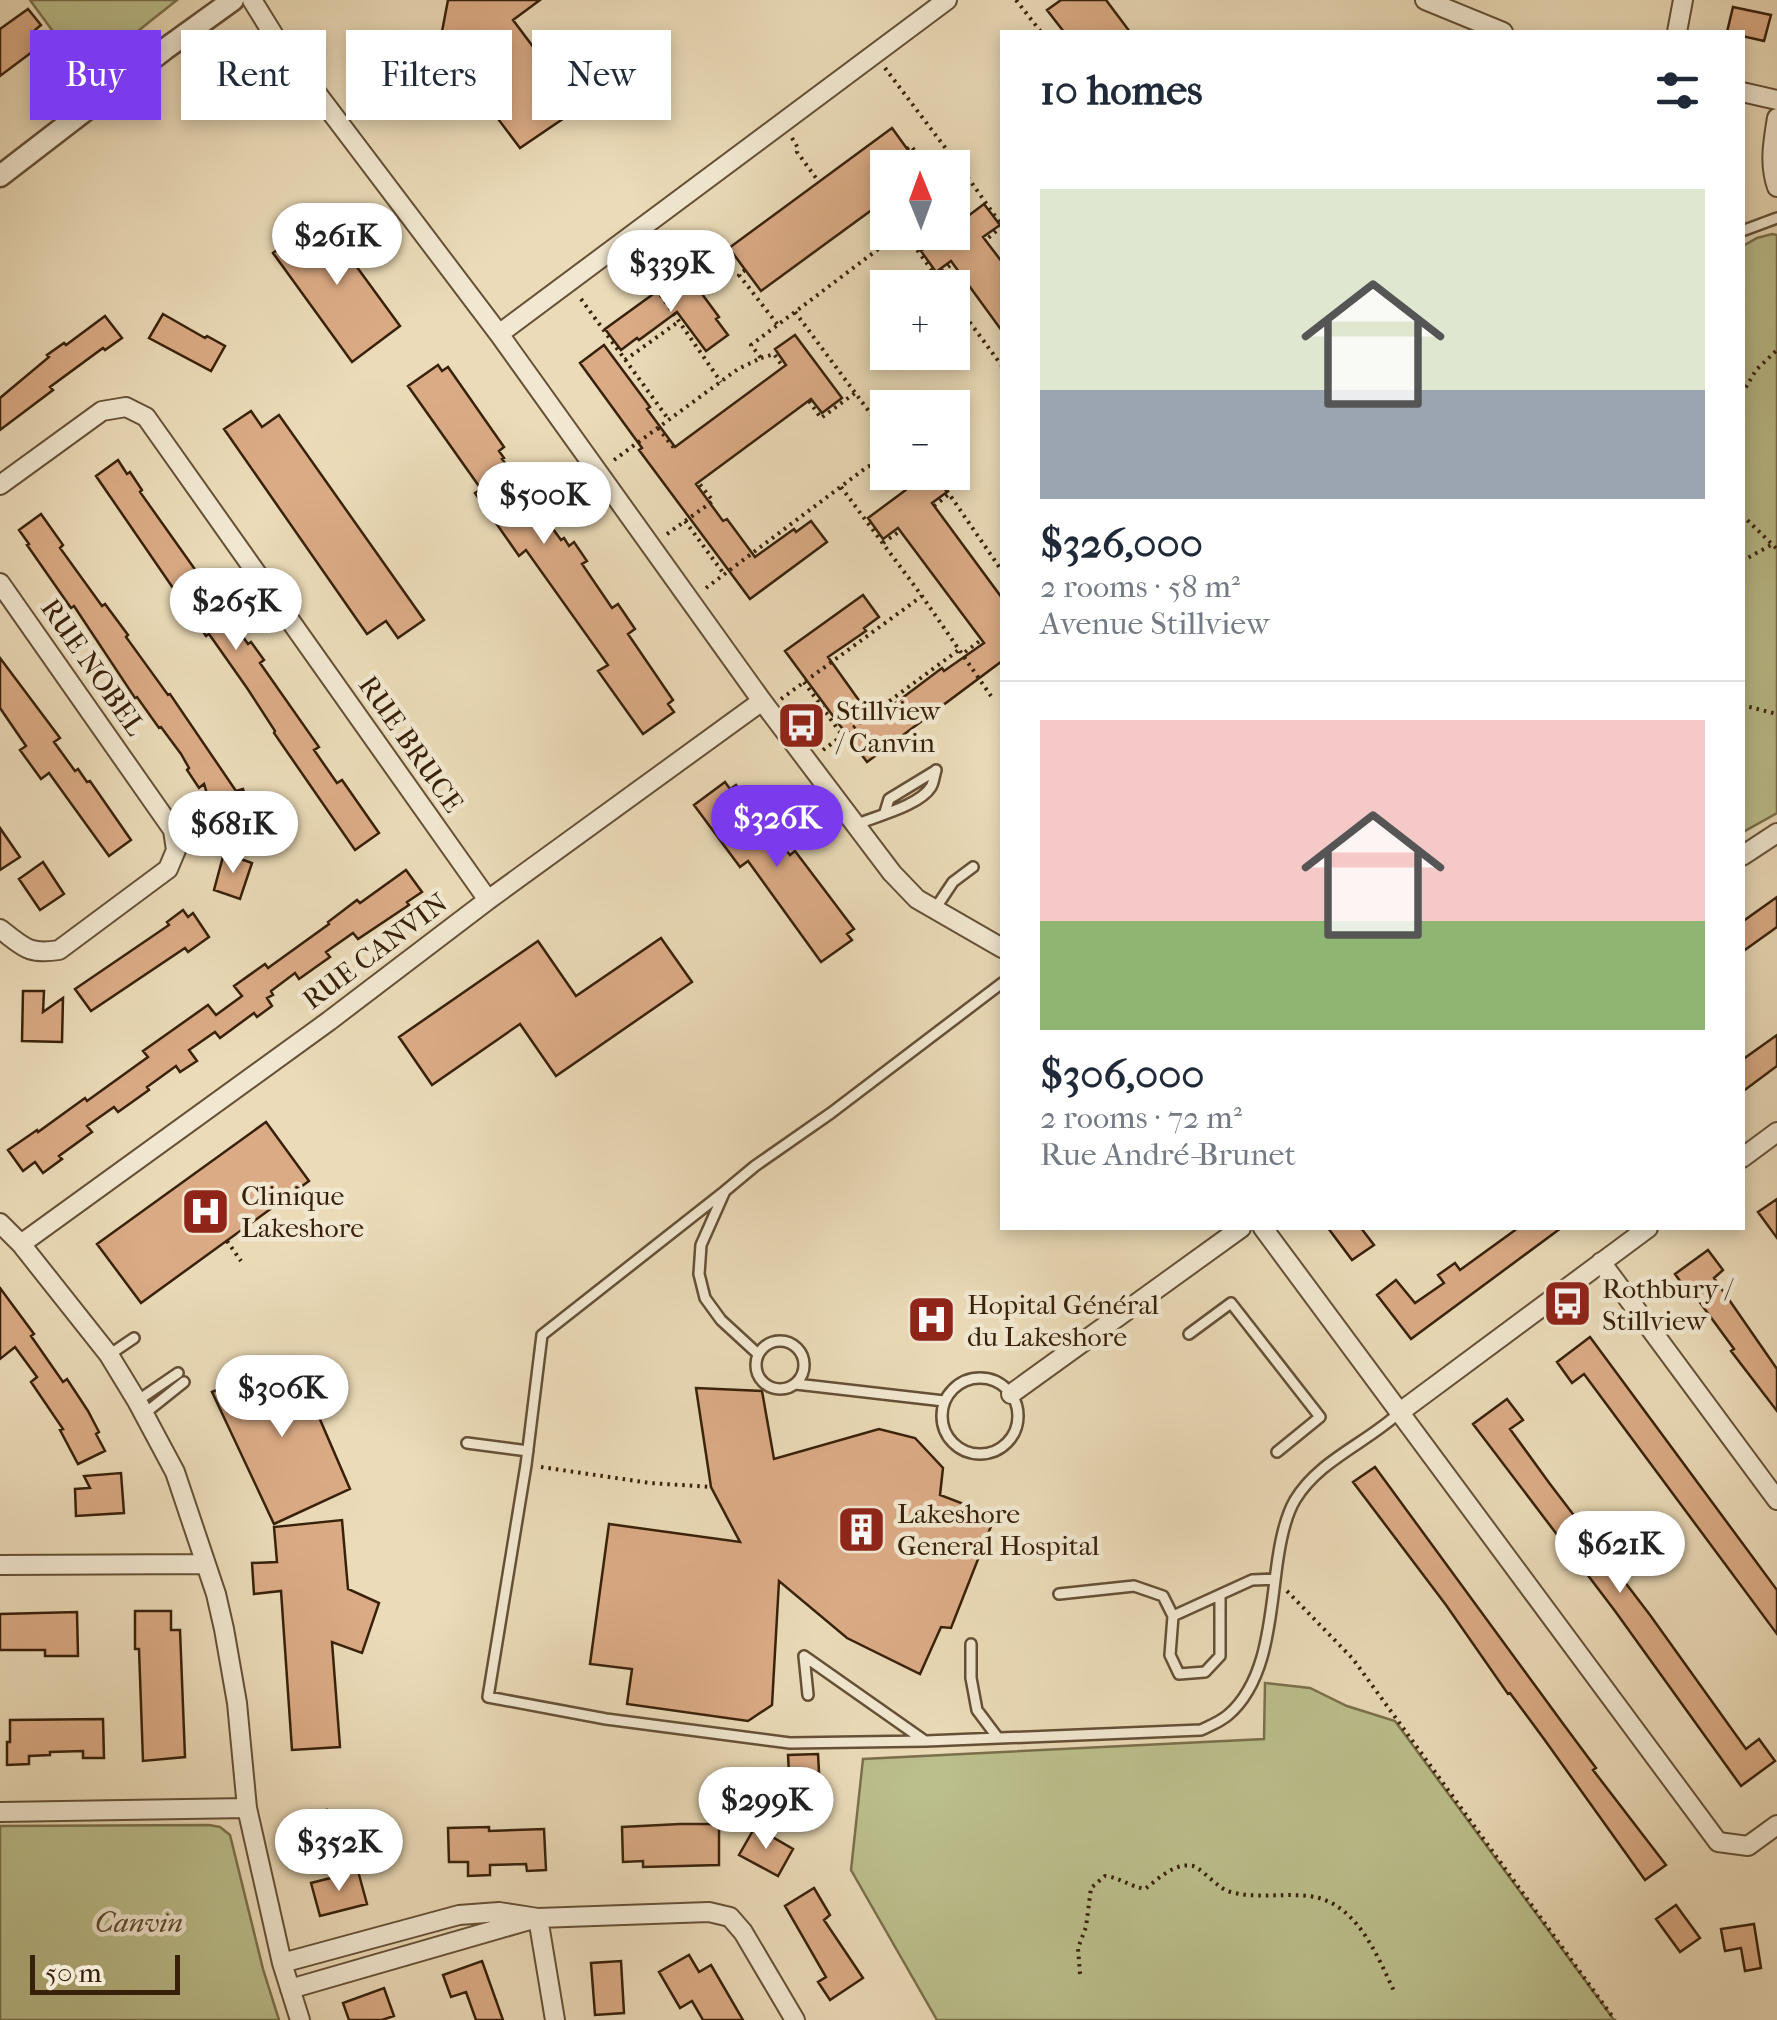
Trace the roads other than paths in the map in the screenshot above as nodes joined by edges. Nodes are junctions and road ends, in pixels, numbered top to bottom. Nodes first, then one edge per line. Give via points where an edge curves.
1 (233, 0) edge
2 (252, 0) edge
3 (947, 0) edge
4 (1424, 0) edge
5 (1684, 0) edge
6 (1498, 30) edge
7 (1677, 30) edge
8 (1745, 93) edge
9 (1777, 100) edge
10 (1777, 118) edge
11 (0, 176) edge
12 (1777, 187) edge
13 (1777, 218) edge
14 (1745, 230) edge
15 (499, 334) junction
16 (0, 485) edge
17 (0, 582) edge
18 (771, 700) junction
19 (936, 770) dead end
20 (856, 825) junction
21 (1777, 832) edge
22 (1745, 854) edge
23 (974, 867) dead end
24 (488, 900) junction
25 (935, 910) junction
26 (0, 930) edge
27 (1000, 947) edge
28 (1000, 985) edge
29 (1777, 1132) edge
30 (1745, 1156) edge
31 (725, 1191) junction
32 (0, 1224) edge
33 (1237, 1230) edge
34 (1264, 1230) edge
35 (1645, 1230) edge
36 (21, 1244) junction
37 (1601, 1262) junction
38 (1189, 1334) dead end
39 (134, 1338) dead end
40 (758, 1354) junction
41 (108, 1355) junction
42 (181, 1377) dead end
43 (796, 1384) junction
44 (1010, 1394) junction
45 (944, 1401) junction
46 (141, 1407) junction
47 (1400, 1412) junction
48 (467, 1443) dead end
49 (528, 1451) junction
50 (1276, 1452) dead end
51 (1777, 1500) edge
52 (205, 1564) junction
53 (0, 1565) edge
54 (1275, 1578) junction
55 (1059, 1594) dead end
56 (1220, 1596) junction
57 (1173, 1616) junction
58 (972, 1644) dead end
59 (808, 1695) dead end
60 (998, 1738) junction
61 (926, 1741) junction
62 (248, 1808) junction
63 (0, 1812) edge
64 (1777, 1825) edge
65 (538, 1918) junction
66 (282, 1963) junction
67 (290, 1989) junction
68 (300, 2020) edge
69 (556, 2020) edge
70 (795, 2020) edge

1 - 11 street
2 - 15 street
3 - 15 street
4 - 6 street
5 - 7 street
8 - 9 street
10 - 12 street
13 - 14 lane
15 - 18 street
16 - 24 street, RUE BRUCE via 102,410 126,408 146,417
17 - 26 street, RUE NOBEL via 173,830 176,850 168,869 59,950 40,953
18 - 20 street
18 - 24 street, RUE CANVIN
19 - 20 lane via 930,788 902,810
20 - 25 street via 917,899
21 - 22 street
23 - 25 lane via 953,882
24 - 36 street, RUE CANVIN
25 - 27 street
28 - 31 lane
29 - 30 street
31 - 40 lane via 701,1245 699,1274 721,1320
31 - 49 lane via 542,1335
32 - 36 street
33 - 44 street
34 - 47 street
35 - 37 street
36 - 41 street
37 - 47 street
37 - 51 street
38 - 50 lane via 1231,1303 1320,1416
39 - 41 lane
40 - 43 lane via 762,1382 780,1390
40 - 43 lane via 770,1342 798,1348 805,1367
41 - 46 street
42 - 46 lane
43 - 45 lane
44 - 45 lane via 978,1378 954,1388
44 - 45 lane via 1018,1419 1014,1432 987,1454 961,1450 949,1440 942,1428
46 - 52 street via 175,1472
47 - 54 lane via 1310,1478 1293,1502
47 - 64 street via 1718,1842 1748,1846
48 - 49 lane
49 - 61 lane via 488,1697 790,1743
52 - 53 street
52 - 62 street via 228,1644
54 - 56 lane via 1252,1580
54 - 60 lane via 1260,1662 1249,1691 1226,1716 1201,1730
55 - 57 lane via 1134,1586 1164,1596
56 - 57 lane
56 - 57 lane via 1220,1656 1204,1672 1179,1674 1170,1655
58 - 60 lane via 976,1710
59 - 61 lane via 804,1656
60 - 61 lane
62 - 63 street
62 - 66 street
65 - 66 street via 458,1915
65 - 67 street
65 - 69 street
65 - 70 street via 709,1912 730,1918
66 - 67 street
67 - 68 street

